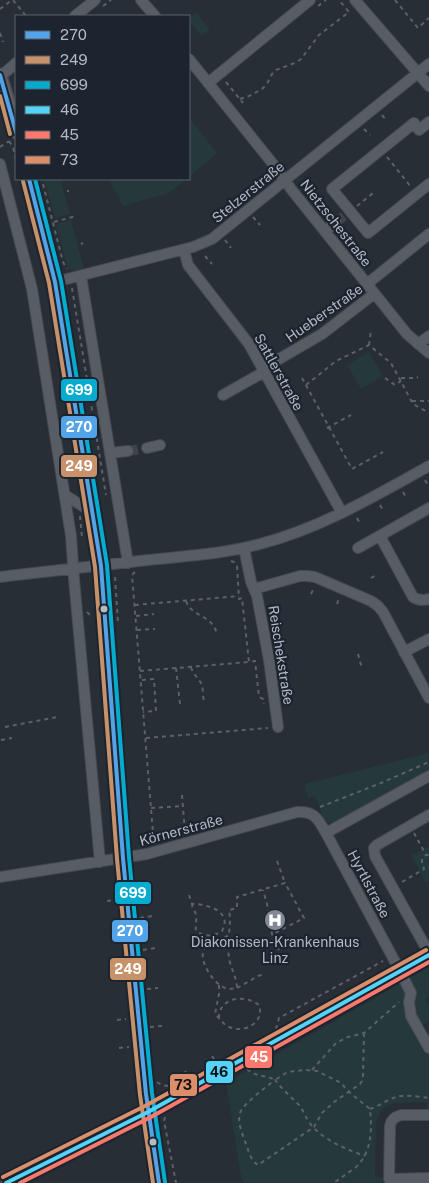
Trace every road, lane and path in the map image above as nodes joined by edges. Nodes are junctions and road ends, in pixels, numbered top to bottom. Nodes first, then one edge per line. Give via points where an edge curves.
1 (14, 0) edge
2 (95, 0) edge
3 (142, 0) edge
4 (339, 0) edge
5 (356, 0) edge
6 (395, 0) edge
7 (315, 2) edge
8 (323, 8) dead end
9 (0, 10) edge
10 (25, 15) edge
11 (76, 15) edge
12 (153, 15) edge
13 (429, 18) edge
14 (0, 33) edge
15 (3, 42) dead end
16 (190, 60) edge
17 (15, 64) edge
18 (429, 64) edge
19 (418, 72) junction
20 (0, 76) edge
21 (225, 80) dead end
22 (208, 83) junction
23 (429, 86) edge
24 (240, 99) junction
25 (243, 103) dead end
26 (380, 113) dead end
27 (387, 121) dead end
28 (429, 122) edge
29 (363, 128) dead end
30 (12, 136) edge
31 (370, 136) dead end
32 (0, 147) edge
33 (381, 150) junction
34 (15, 156) edge
35 (0, 164) edge
36 (29, 180) edge
37 (42, 180) edge
38 (285, 180) junction
39 (429, 184) edge
40 (373, 193) dead end
41 (417, 194) junction
42 (349, 212) junction
43 (76, 216) dead end
44 (253, 217) dead end
45 (336, 222) tunnel mouth
46 (47, 224) junction
47 (260, 225) dead end
48 (325, 231) junction
49 (429, 234) edge
50 (225, 240) dead end
51 (231, 248) dead end
52 (184, 250) junction
53 (205, 256) dead end
54 (212, 264) dead end
55 (81, 276) junction
56 (69, 279) junction
57 (55, 282) junction
58 (367, 284) junction
59 (374, 294) junction
60 (371, 331) dead end
61 (429, 336) edge
62 (418, 344) junction
63 (369, 346) junction
64 (429, 353) edge
65 (395, 360) dead end
66 (391, 363) junction
67 (263, 371) junction
68 (418, 376) dead end
69 (302, 378) dead end
70 (385, 378) dead end
71 (400, 380) junction
72 (306, 385) junction
73 (223, 395) dead end
74 (412, 401) junction
75 (429, 401) edge
76 (429, 413) edge
77 (351, 415) dead end
78 (328, 427) junction
79 (160, 446) dead end
80 (147, 448) tunnel mouth
81 (128, 451) tunnel mouth
82 (383, 452) dead end
83 (110, 453) junction
84 (429, 466) edge
85 (425, 480) dead end
86 (429, 487) edge
87 (403, 492) dead end
88 (65, 495) junction
89 (407, 499) dead end
90 (108, 500) dead end
91 (380, 505) dead end
92 (429, 508) edge
93 (92, 512) junction
94 (384, 512) dead end
95 (342, 513) junction
96 (357, 518) dead end
97 (361, 525) dead end
98 (380, 536) junction
99 (244, 548) junction
100 (358, 548) dead end
101 (231, 561) dead end
102 (128, 563) junction
103 (101, 566) junction
104 (73, 569) junction
105 (136, 572) dead end
106 (378, 574) dead end
107 (0, 577) edge
108 (371, 578) dead end
109 (315, 585) dead end
110 (254, 589) junction
111 (311, 594) dead end
112 (239, 596) junction
113 (340, 596) dead end
114 (429, 600) edge
115 (186, 601) junction
116 (337, 604) dead end
117 (135, 605) junction
118 (154, 614) dead end
119 (136, 616) junction
120 (155, 629) dead end
121 (137, 630) junction
122 (217, 634) dead end
123 (429, 639) edge
124 (404, 652) junction
125 (358, 654) dead end
126 (249, 662) junction
127 (191, 667) junction
128 (176, 668) junction
129 (362, 669) dead end
130 (140, 671) junction
131 (141, 680) junction
132 (429, 698) edge
133 (204, 702) dead end
134 (180, 704) dead end
135 (265, 708) dead end
136 (143, 712) junction
137 (57, 717) dead end
138 (5, 727) dead end
139 (278, 727) joint
140 (12, 738) dead end
141 (146, 738) junction
142 (1, 740) dead end
143 (429, 762) edge
144 (429, 776) edge
145 (182, 795) dead end
146 (183, 806) junction
147 (320, 807) dead end
148 (151, 808) junction
149 (309, 812) joint
150 (429, 816) edge
151 (410, 826) junction
152 (326, 833) junction
153 (185, 836) dead end
154 (162, 842) dead end
155 (428, 855) edge
156 (123, 858) junction
157 (277, 861) dead end
158 (100, 862) junction
159 (0, 878) edge
160 (149, 881) dead end
161 (137, 882) dead end
162 (284, 883) junction
163 (392, 887) junction
164 (263, 890) junction
165 (189, 895) dead end
166 (116, 900) dead end
167 (107, 901) dead end
168 (192, 904) junction
169 (152, 916) dead end
170 (140, 918) dead end
171 (272, 925) junction
172 (119, 927) dead end
173 (110, 928) dead end
174 (228, 936) junction
175 (155, 948) dead end
176 (143, 950) dead end
177 (429, 954) edge
178 (121, 957) dead end
179 (112, 958) dead end
180 (386, 960) dead end
181 (286, 963) dead end
182 (400, 971) junction
183 (265, 974) dead end
184 (219, 985) junction
185 (158, 988) dead end
186 (237, 988) junction
187 (146, 989) dead end
188 (402, 1000) dead end
189 (217, 1008) junction
190 (220, 1009) junction
191 (219, 1018) junction
192 (126, 1019) dead end
193 (117, 1020) dead end
194 (162, 1026) dead end
195 (150, 1027) dead end
196 (276, 1028) dead end
197 (364, 1033) junction
198 (129, 1047) dead end
199 (119, 1048) dead end
200 (429, 1048) edge
201 (212, 1056) dead end
202 (209, 1065) dead end
203 (247, 1070) dead end
204 (312, 1070) junction
205 (185, 1071) dead end
206 (275, 1080) junction
207 (157, 1082) dead end
208 (349, 1092) junction
209 (429, 1098) edge
210 (370, 1109) junction
211 (148, 1112) junction
212 (429, 1115) edge
213 (165, 1117) dead end
214 (314, 1127) junction
215 (365, 1156) junction
216 (429, 1178) edge
217 (6, 1183) edge
218 (159, 1183) edge
219 (176, 1183) edge
220 (336, 1183) edge

1 - 9 path
1 - 10 path
2 - 11 street
3 - 12 street
4 - 24 path via 349,12 319,35 302,59 281,68 272,74 262,89
5 - 19 street
6 - 13 path via 418,28
7 - 8 path
7 - 22 street
14 - 15 path
16 - 22 street, Nietzschestraße
17 - 20 street
18 - 19 street, Stelzerstraße
19 - 23 street
19 - 38 street, Stelzerstraße
20 - 30 main road via 9,104
21 - 24 path
22 - 38 street, Nietzschestraße
24 - 25 path
26 - 27 path
28 - 33 street via 420,130 414,123
29 - 31 path
30 - 32 path
30 - 34 path
33 - 41 path
33 - 42 street via 332,189
35 - 88 street via 32,289
36 - 46 main road
37 - 46 path
38 - 48 street, Nietzschestraße
38 - 52 street, Stelzerstraße via 212,238
39 - 41 street
40 - 42 path
41 - 42 street via 368,233
43 - 46 path
44 - 47 path
45 - 48 street
46 - 56 path
46 - 57 main road
48 - 58 street, Nietzschestraße
49 - 58 street, Hueberstraße
50 - 51 path
52 - 55 street, Stelzerstraße
52 - 67 street, Sattlerstraße via 188,265 240,331
53 - 54 path
55 - 56 street, Stelzerstraße
55 - 83 street
56 - 57 street, Stelzerstraße
56 - 90 path
57 - 93 main road
58 - 59 street, Nietzschestraße
59 - 62 street, Nietzschestraße
59 - 67 street, Hueberstraße via 322,334
60 - 63 path
61 - 62 street
62 - 64 street, Nietzschestraße
63 - 66 path
63 - 72 path via 336,361
65 - 66 path
66 - 71 path
67 - 73 street, Hueberstraße
67 - 95 street, Sattlerstraße
68 - 71 path
69 - 72 path
70 - 71 path via 394,384
71 - 74 path
72 - 78 path
74 - 75 path
74 - 76 path
77 - 78 path
78 - 82 path via 352,468
79 - 80 street
81 - 83 street
83 - 102 street
84 - 95 street
85 - 86 path
87 - 89 path
88 - 93 street
88 - 104 street
91 - 94 path
92 - 98 street
93 - 103 main road
95 - 99 street via 302,530
96 - 97 path
98 - 100 street
98 - 114 street via 413,597
99 - 102 street
99 - 110 street, Reischekstraße
101 - 112 path via 237,566
102 - 103 street
103 - 104 street
103 - 156 main road
104 - 107 street
104 - 158 street
105 - 117 path via 132,575
106 - 108 path
109 - 111 path
110 - 124 street, Reischekstraße via 307,576 324,581 378,606
110 - 139 street, Reischekstraße via 270,660
112 - 115 path
112 - 126 path via 242,598
113 - 116 path
115 - 117 path
115 - 122 path via 190,609 208,620
117 - 119 path
118 - 119 path
119 - 121 path
120 - 121 path
121 - 130 path
123 - 124 street
124 - 132 street, Reischekstraße
125 - 129 path
126 - 127 path
126 - 135 path via 255,661 259,697 263,699
127 - 128 path
127 - 133 path via 202,686
128 - 130 path
128 - 134 path
130 - 131 path
131 - 136 path
131 - 136 path via 154,679 156,711
136 - 141 path
137 - 138 path
139 - 141 path
140 - 142 path
141 - 148 path
143 - 147 path
144 - 152 street
145 - 146 path
146 - 148 path
146 - 153 path
148 - 154 path via 154,839 157,843
149 - 152 street, Hyrtlstraße
149 - 156 street, Körnerstraße via 297,812
150 - 151 street
151 - 155 path
151 - 163 street via 374,848
152 - 182 street, Hyrtlstraße
155 - 163 path via 422,860 424,869
156 - 158 street, Körnerstraße
156 - 211 main road
157 - 162 path
158 - 159 street, Körnerstraße
160 - 161 path
162 - 164 path
162 - 171 path via 304,918 275,933
163 - 177 street
164 - 171 path
164 - 174 path via 237,897 237,908 229,910
165 - 168 path
166 - 167 path
168 - 168 path via 206,905 221,913 225,922 222,931 212,936 196,931 197,916
169 - 170 path
171 - 181 path via 274,941
172 - 173 path
174 - 184 path via 211,943 203,953 206,967
174 - 186 path via 228,956
175 - 176 path
177 - 182 street
178 - 179 path
180 - 196 path via 279,1018
182 - 200 street, Hyrtlstraße via 411,993 411,1016
182 - 211 street
183 - 186 path
184 - 186 path
184 - 189 path
185 - 187 path
188 - 197 path
189 - 190 path
189 - 191 path via 215,1014
190 - 191 path
190 - 191 path via 230,1001 250,999 261,1010 257,1021 247,1028 227,1027
192 - 193 path
194 - 195 path
197 - 204 path via 336,1043
197 - 208 path via 363,1075 360,1084
198 - 199 path
201 - 202 path via 216,1062
203 - 206 path
204 - 206 path via 289,1072
204 - 208 path via 337,1080
205 - 207 path via 189,1077 172,1086
206 - 214 path
206 - 214 path via 241,1111 243,1136 255,1163 260,1164
208 - 210 path
208 - 214 path via 322,1113
209 - 210 path via 395,1098
210 - 215 path via 370,1136
211 - 217 street
211 - 218 main road
212 - 216 street via 401,1115 392,1120 389,1179
213 - 219 path
214 - 215 path via 323,1136
215 - 220 path

